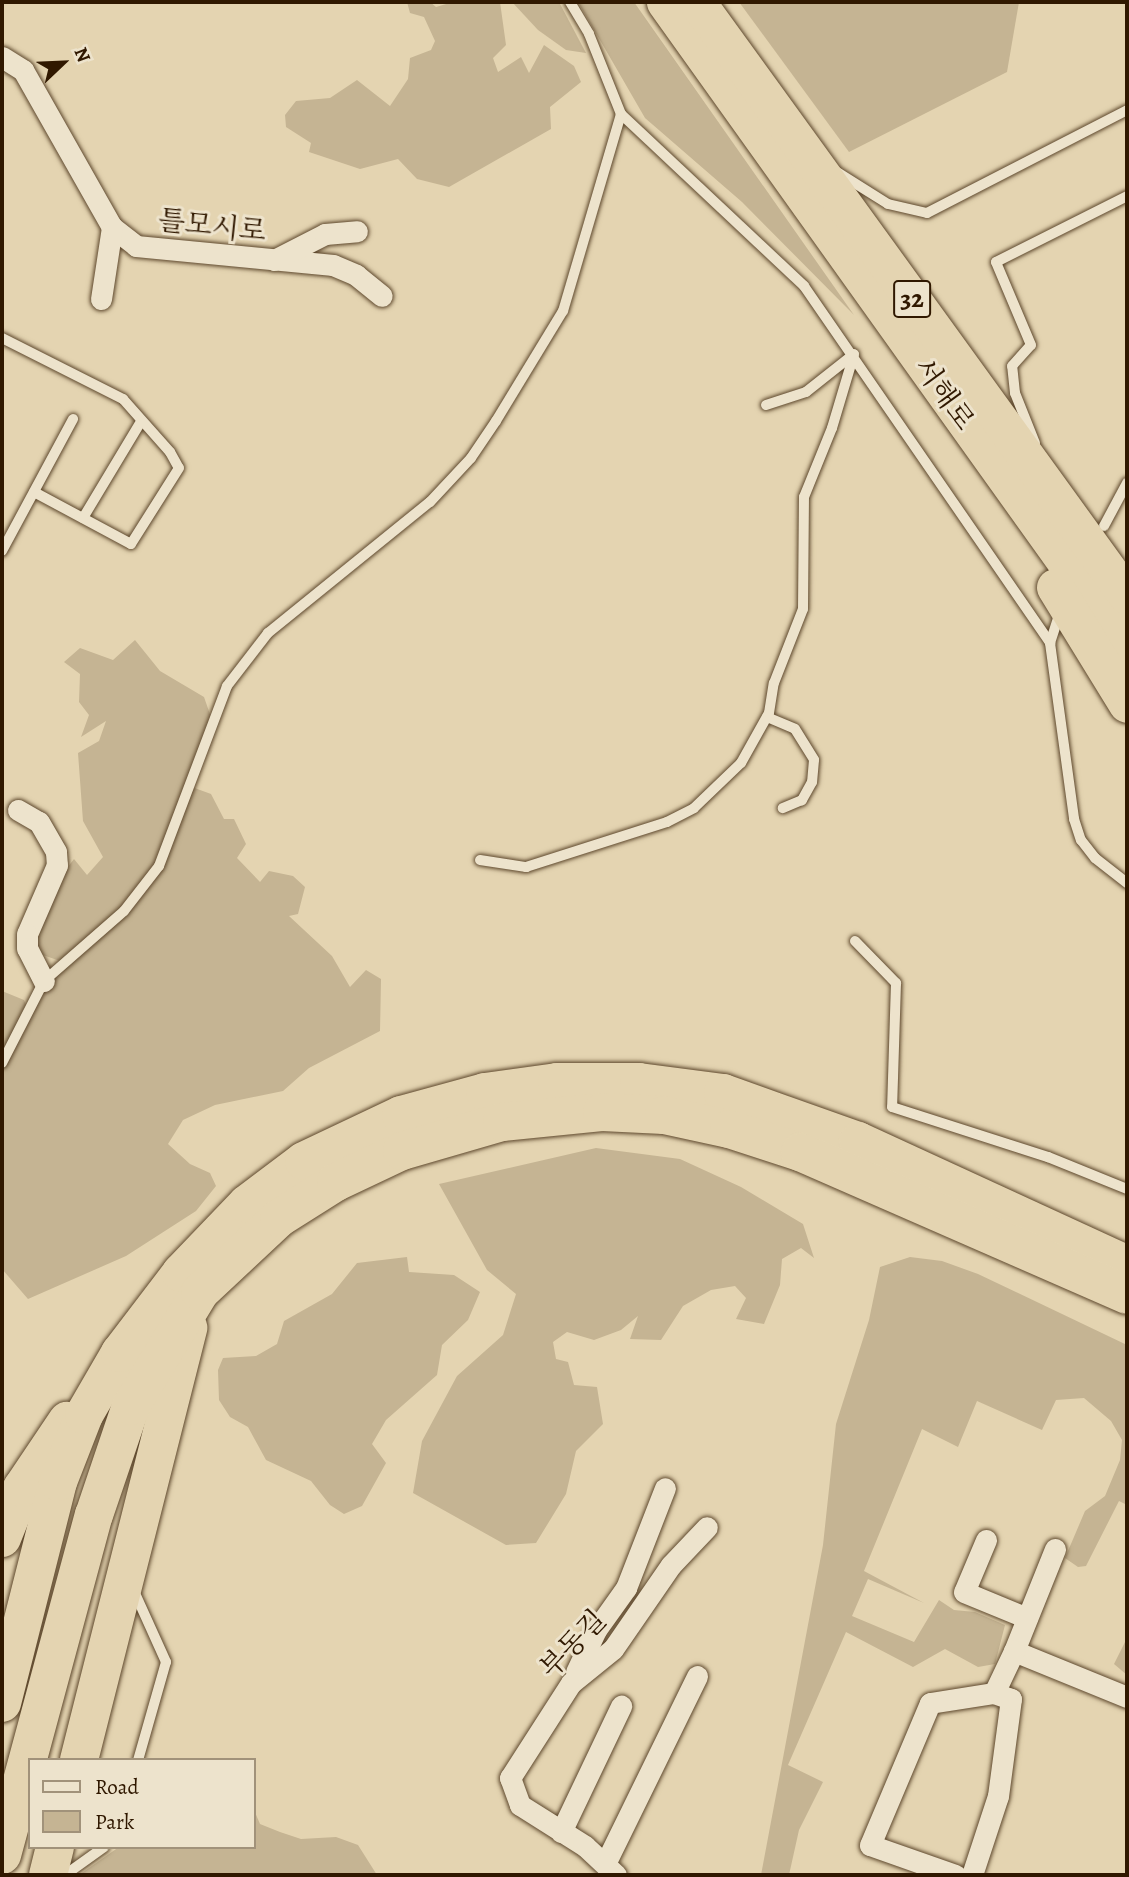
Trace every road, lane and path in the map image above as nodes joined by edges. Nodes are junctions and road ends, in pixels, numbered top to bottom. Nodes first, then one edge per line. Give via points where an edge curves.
1 (570, 2) edge
2 (665, 2) edge
3 (697, 2) edge
4 (2, 57) edge
5 (1127, 110) edge
6 (621, 114) junction
7 (806, 152) junction
8 (1127, 196) edge
9 (113, 227) junction
10 (356, 231) dead end
11 (274, 260) junction
12 (382, 296) dead end
13 (102, 299) dead end
14 (893, 323) junction
15 (2, 338) edge
16 (853, 355) junction
17 (982, 396) junction
18 (766, 405) dead end
19 (73, 419) dead end
20 (140, 423) junction
21 (1048, 475) junction
22 (1127, 483) edge
23 (34, 492) junction
24 (83, 518) junction
25 (1104, 526) dead end
26 (2, 551) edge
27 (1127, 571) edge
28 (1127, 596) edge
29 (1060, 611) dead end
30 (1050, 643) junction
31 (1127, 648) edge
32 (1127, 704) edge
33 (767, 717) junction
34 (783, 808) dead end
35 (18, 810) dead end
36 (480, 860) dead end
37 (1127, 883) edge
38 (855, 941) dead end
39 (44, 981) junction
40 (2, 1063) edge
41 (1127, 1189) edge
42 (1126, 1288) edge
43 (200, 1292) junction
44 (120, 1353) junction
45 (665, 1488) dead end
46 (707, 1527) dead end
47 (2, 1538) edge
48 (986, 1540) dead end
49 (1055, 1549) dead end
50 (127, 1575) junction
51 (1027, 1618) junction
52 (1014, 1651) junction
53 (697, 1676) dead end
54 (570, 1683) junction
55 (994, 1693) junction
56 (1127, 1697) edge
57 (2, 1703) edge
58 (621, 1706) dead end
59 (28, 1758) edge
60 (28, 1758) edge
61 (80, 1758) edge
62 (139, 1758) edge
63 (561, 1832) junction
64 (54, 1849) edge
65 (101, 1849) edge
66 (2, 1855) edge
67 (611, 1868) edge
68 (48, 1875) edge
69 (65, 1875) edge
70 (955, 1875) edge
71 (972, 1875) edge

1 - 6 lane via 589,34
2 - 14 highway, 서해로 / 32
3 - 7 highway, 서해로 / 32
4 - 9 street, 틀모시로 via 23,70
5 - 7 lane via 926,214 888,204
6 - 16 lane via 804,286
6 - 39 lane via 562,311 496,421 471,458 430,502 268,633 227,686 159,866 124,911
7 - 17 highway, 서해로 / 32
8 - 21 lane via 996,262 1031,345 1012,366 1015,393
9 - 11 street, 틀모시로 via 136,246
9 - 13 street
10 - 11 street via 325,234
11 - 12 street, 틀모시로 via 333,265 356,275
14 - 31 highway, 서해로 / 32
14 - 32 highway
15 - 20 lane via 123,399
16 - 18 lane via 806,392
16 - 30 lane
16 - 33 lane via 832,428 804,497 803,609 774,683
17 - 21 highway
17 - 28 highway, 서해로 / 32
19 - 23 lane
20 - 24 lane
20 - 24 lane via 170,452 179,468 131,544
21 - 27 highway
22 - 25 lane
23 - 24 lane
23 - 26 lane
29 - 30 lane
30 - 37 lane via 1074,819 1081,840 1095,858
33 - 34 lane via 795,729 814,760 813,782 802,800
33 - 36 lane via 741,764 719,788 667,822 526,867
35 - 39 street via 39,822 57,865 27,934 27,948
38 - 41 lane via 896,983 892,1107 1048,1157
39 - 40 lane
42 - 43 highway via 762,1139 664,1115 602,1112 482,1126 369,1165 279,1218
42 - 44 highway via 858,1141 755,1102 639,1082 523,1084 401,1115 335,1144 285,1173 210,1240
43 - 50 highway
43 - 60 highway via 131,1406 90,1527
44 - 47 highway via 45,1449 22,1488
44 - 57 highway via 84,1415 58,1482
45 - 54 street via 626,1588 596,1630
46 - 54 street, 부동길 via 671,1565 614,1649
48 - 51 street via 964,1592
49 - 51 street
50 - 61 highway
50 - 62 lane via 166,1662
51 - 52 street
52 - 55 street
52 - 56 street
53 - 67 street, 부동길
54 - 63 street, 부동길 via 510,1778 520,1805
55 - 70 street via 930,1703 870,1844
55 - 71 street via 1011,1699 998,1797
58 - 63 street
59 - 66 highway
63 - 67 street, 부동길
64 - 68 highway
65 - 69 lane

